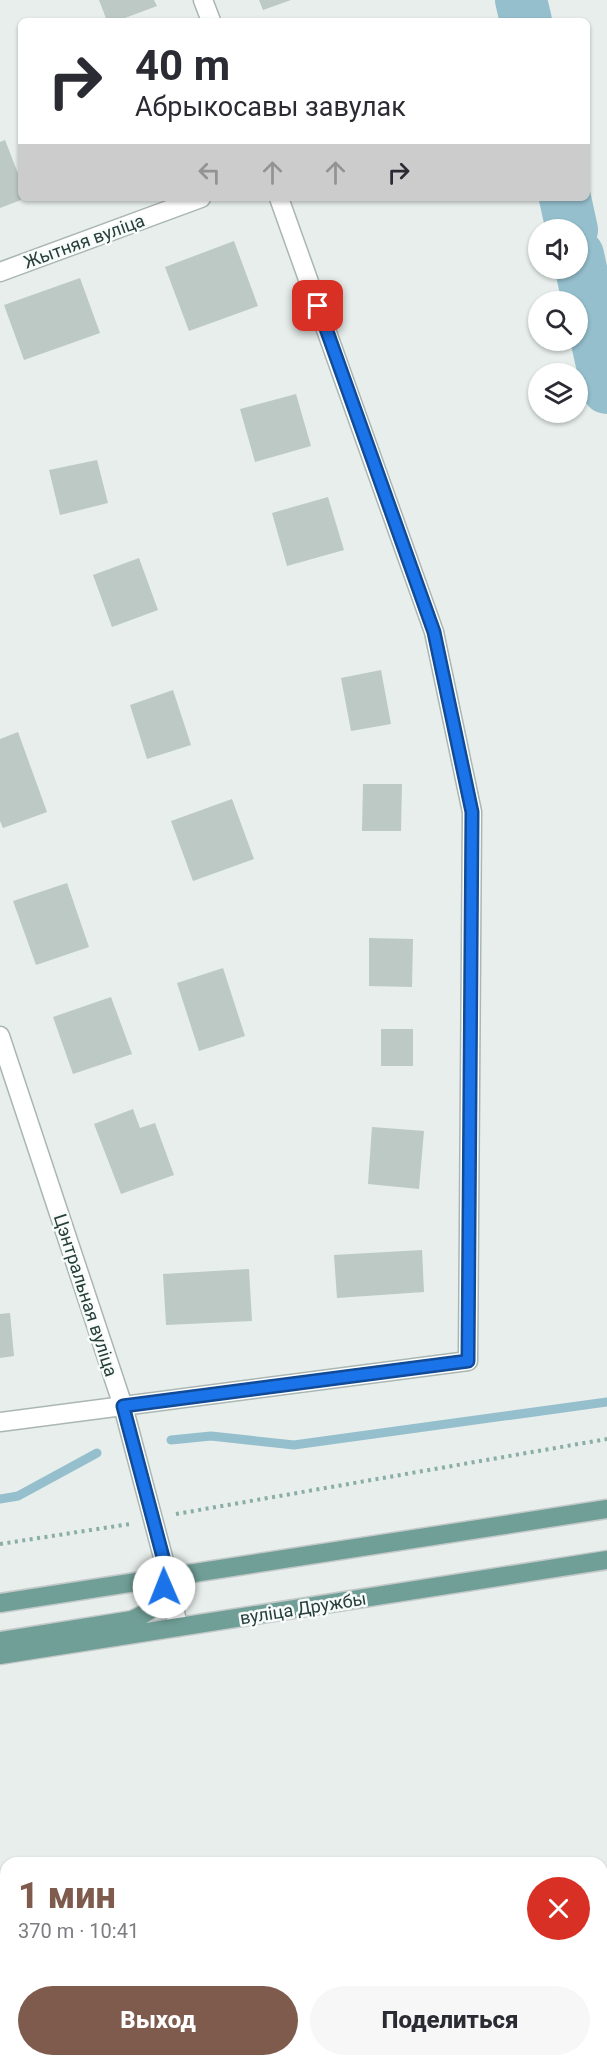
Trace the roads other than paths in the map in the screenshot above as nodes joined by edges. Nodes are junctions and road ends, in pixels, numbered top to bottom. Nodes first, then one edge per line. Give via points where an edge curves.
1 (203, 0) edge
2 (210, 18) edge
3 (193, 201) edge
4 (280, 201) edge
5 (0, 272) edge
6 (0, 1036) edge
7 (123, 1406) junction
8 (0, 1422) edge
9 (607, 1509) edge
10 (607, 1560) edge
11 (168, 1576) junction
12 (0, 1603) edge
13 (177, 1627) junction
14 (0, 1641) edge
15 (0, 1655) edge

1 - 2 street
3 - 5 street, Жытняя вуліца
4 - 7 street via 434,632 472,812 468,1361
6 - 7 street, Цэнтральная вуліца
7 - 8 street
7 - 11 street, Цэнтральная вуліца
9 - 11 main road
10 - 13 main road, вуліца Дружбы
11 - 12 main road
11 - 13 street, Цэнтральная вуліца
11 - 14 main road via 161,1599 149,1612 132,1620
13 - 15 main road, вуліца Дружбы

